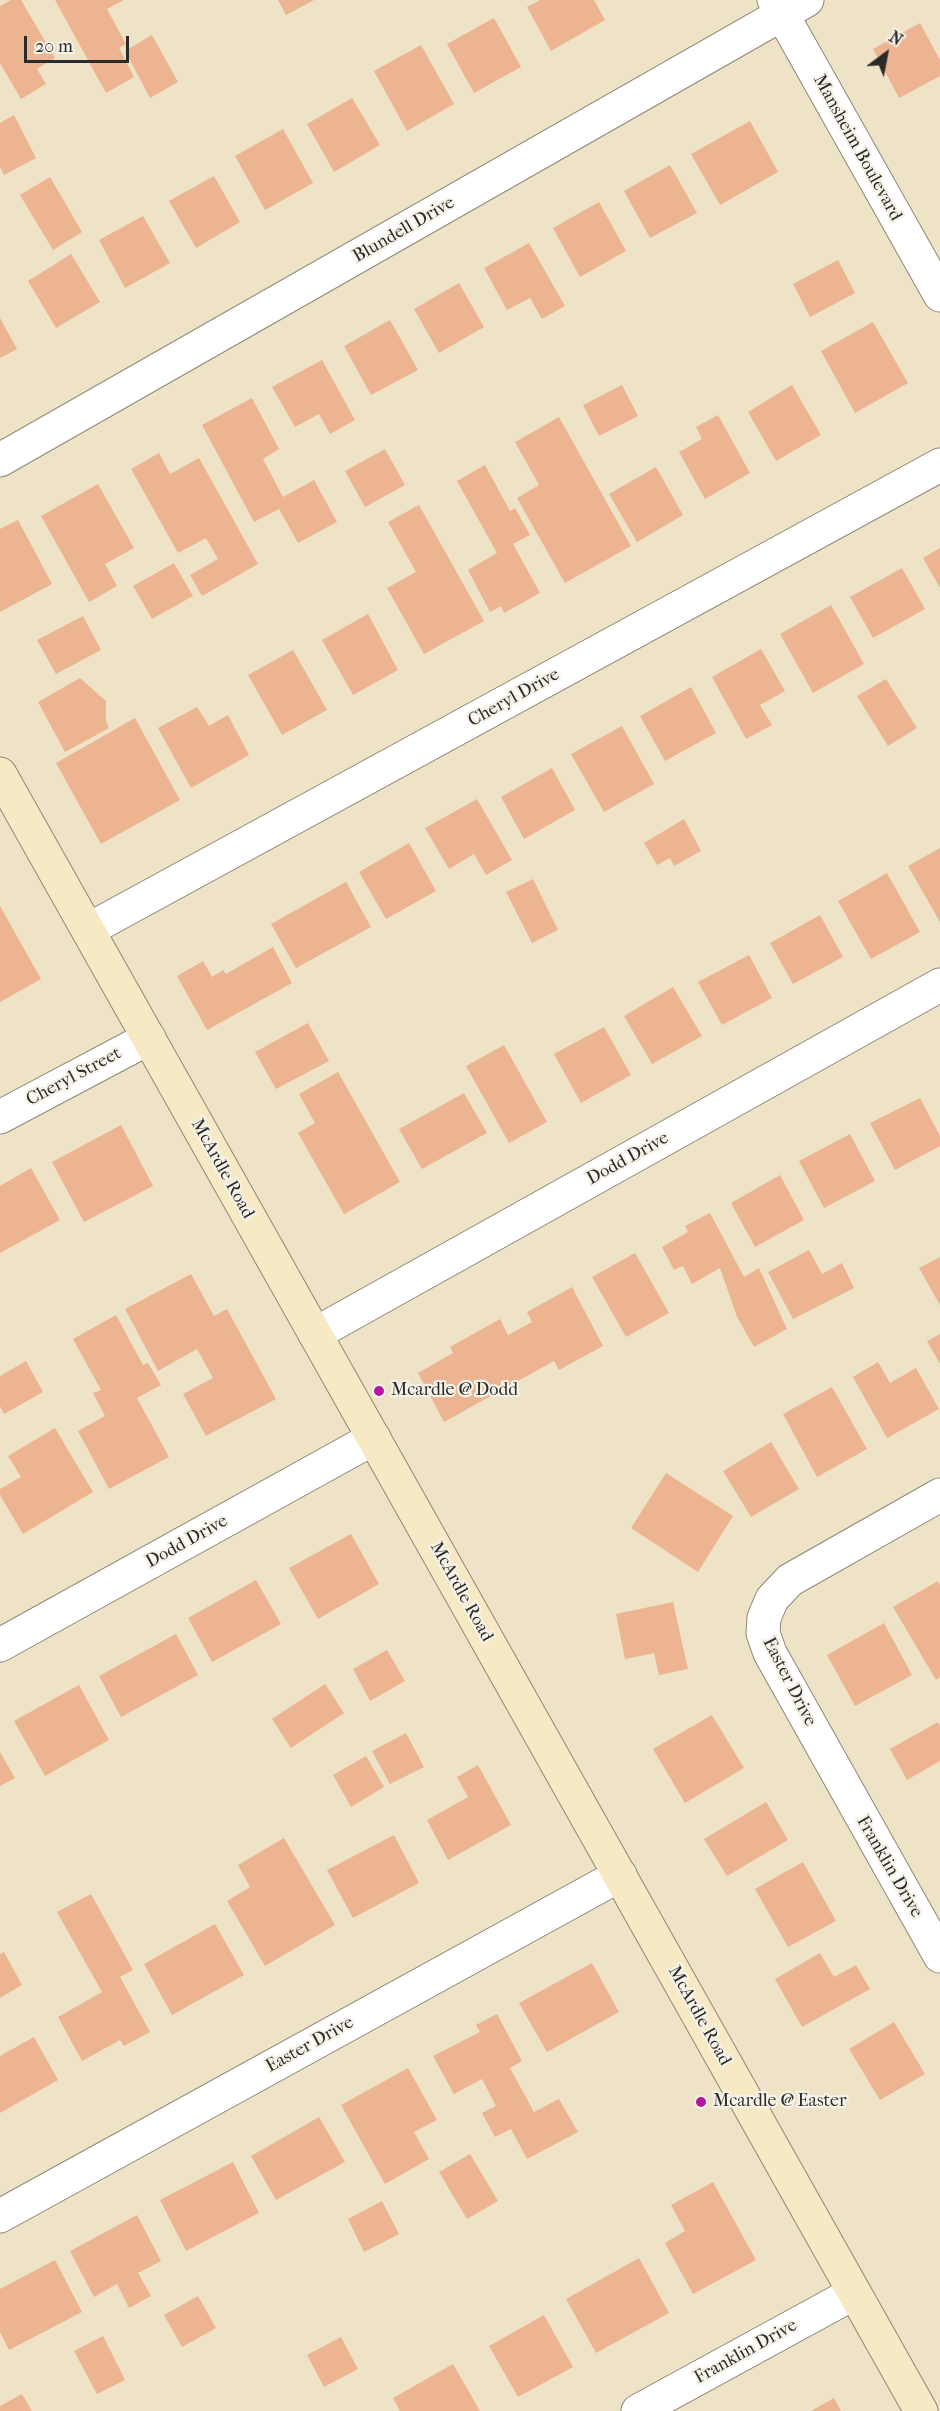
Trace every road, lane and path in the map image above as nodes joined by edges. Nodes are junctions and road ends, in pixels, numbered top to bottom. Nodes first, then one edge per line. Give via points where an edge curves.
1 (788, 5) edge
2 (940, 295) edge
3 (0, 460) edge
4 (940, 465) edge
5 (0, 774) edge
6 (88, 930) junction
7 (940, 985) edge
8 (149, 1038) junction
9 (0, 1117) edge
10 (315, 1334) junction
11 (374, 1438) junction
12 (940, 1495) edge
13 (0, 1645) edge
14 (857, 1810) joint
15 (620, 1875) junction
16 (940, 1956) edge
17 (0, 2216) edge
18 (855, 2293) junction
19 (638, 2411) edge
20 (921, 2411) edge

1 - 2 street, Mansheim Boulevard
1 - 3 street, Blundell Drive
4 - 6 street, Cheryl Drive
5 - 6 main road, McArdle Road
6 - 8 main road, McArdle Road
7 - 10 street, Dodd Drive
8 - 9 street, Cheryl Street
8 - 10 main road, McArdle Road
10 - 11 main road, McArdle Road
11 - 13 street, Dodd Drive
11 - 15 main road, McArdle Road
12 - 14 street, Easter Drive via 790,1580 772,1599 764,1618 763,1633 770,1653
14 - 16 street, Franklin Drive
15 - 17 street, Easter Drive
15 - 18 main road, McArdle Road
18 - 19 street, Franklin Drive
18 - 20 main road, McArdle Road

